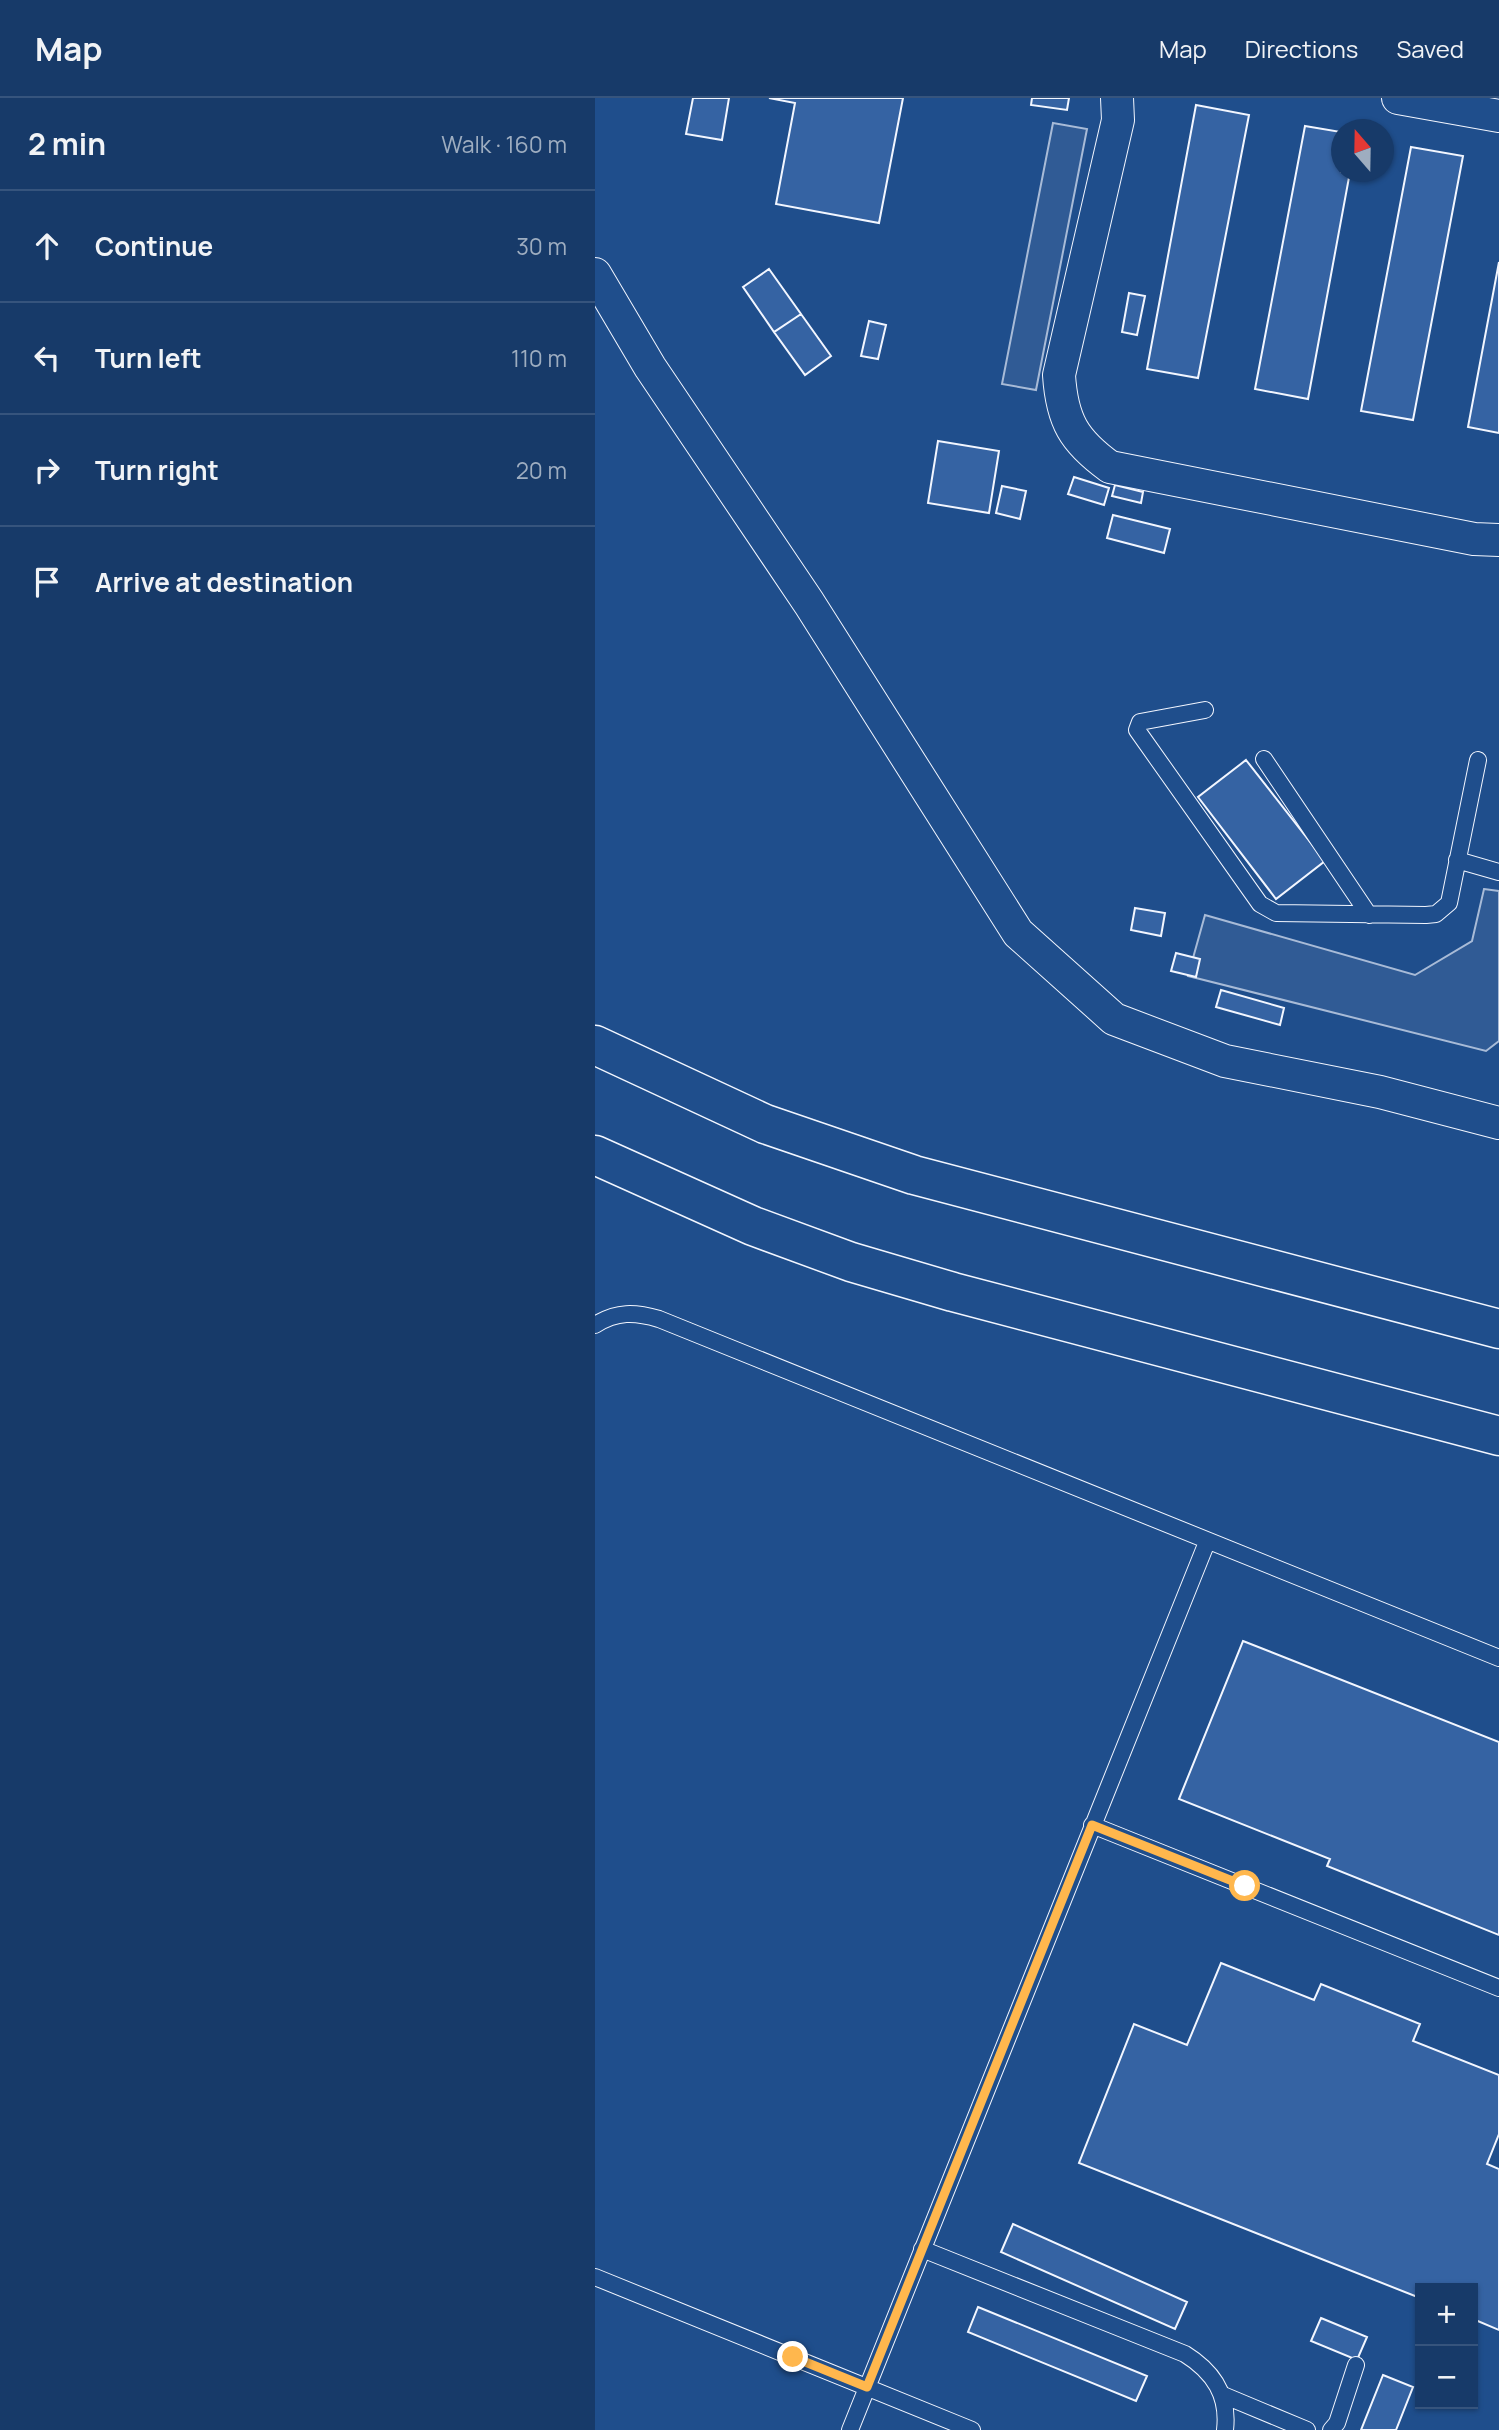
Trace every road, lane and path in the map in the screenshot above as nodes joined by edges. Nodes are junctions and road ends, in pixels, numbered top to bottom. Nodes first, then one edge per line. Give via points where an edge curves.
1 (1117, 98) edge
2 (1398, 98) edge
3 (1499, 116) edge
4 (595, 274) edge
5 (1499, 540) edge
6 (1205, 710) dead end
7 (1264, 759) dead end
8 (1478, 760) dead end
9 (1457, 860) junction
10 (1499, 872) edge
11 (1369, 915) junction
12 (595, 1045) edge
13 (1499, 1123) edge
14 (595, 1155) edge
15 (599, 1317) edge
16 (1499, 1329) edge
17 (1499, 1436) edge
18 (1207, 1542) junction
19 (1499, 1658) edge
20 (1092, 1825) junction
21 (1499, 1988) edge
22 (922, 2249) junction
23 (595, 2277) edge
24 (1356, 2365) dead end
25 (867, 2387) junction
26 (1223, 2395) junction
27 (850, 2430) edge
28 (972, 2430) edge
29 (1225, 2430) edge
30 (1307, 2430) edge
31 (1331, 2430) edge

1 - 5 street via 1118,120 1059,376 1067,421 1088,451 1110,467 1474,539
2 - 3 street
4 - 13 street via 650,367 809,603 1019,933 1114,1019 1225,1061 1380,1092
6 - 11 lane via 1139,722 1137,730 1259,904 1276,913
7 - 11 lane
8 - 9 lane
9 - 10 lane
9 - 11 lane via 1444,909 1426,915
12 - 16 street via 765,1124 914,1175
14 - 17 street via 753,1226 851,1262
15 - 18 lane via 634,1311 659,1319
18 - 19 lane
18 - 20 lane
20 - 21 lane
20 - 22 lane
22 - 25 lane
22 - 26 lane via 1185,2354 1214,2378
23 - 25 lane
24 - 31 lane
25 - 27 lane
25 - 28 lane
26 - 29 lane
26 - 30 lane

